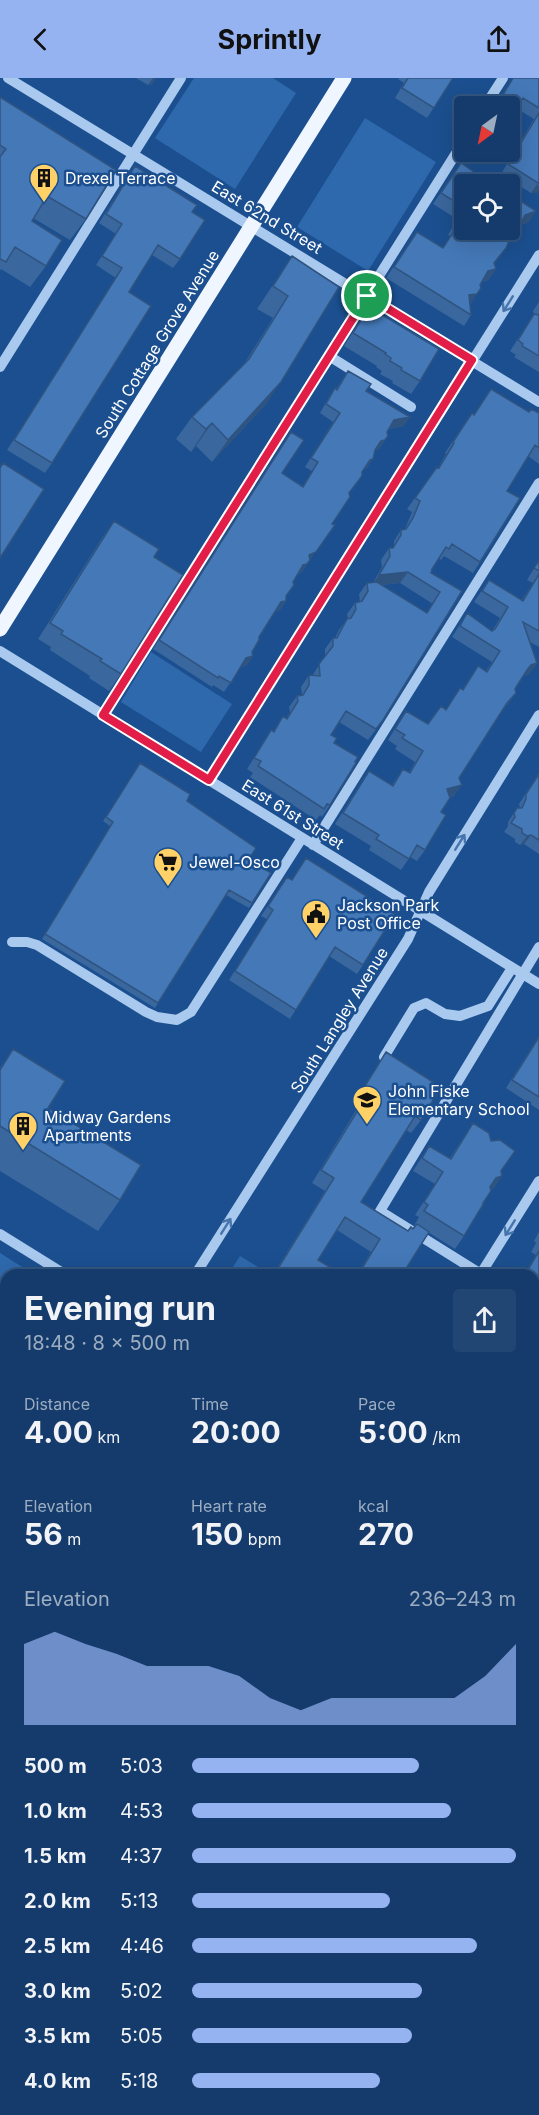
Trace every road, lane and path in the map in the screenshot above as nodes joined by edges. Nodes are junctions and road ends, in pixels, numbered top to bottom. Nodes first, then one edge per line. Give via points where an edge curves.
1 (8, 78) edge
2 (181, 78) edge
3 (344, 78) edge
4 (503, 78) edge
5 (491, 96) edge
6 (134, 154) junction
7 (454, 157) edge
8 (252, 225) junction
9 (539, 255) edge
10 (367, 296) junction
11 (329, 356) junction
12 (472, 360) junction
13 (0, 368) edge
14 (539, 402) edge
15 (411, 407) dead end
16 (539, 483) edge
17 (0, 628) edge
18 (0, 651) edge
19 (103, 715) junction
20 (539, 715) edge
21 (209, 780) junction
22 (302, 838) junction
23 (313, 844) junction
24 (421, 911) junction
25 (12, 942) dead end
26 (539, 947) edge
27 (512, 968) junction
28 (522, 974) junction
29 (539, 984) edge
30 (384, 1057) edge
31 (539, 1181) edge
32 (0, 1234) edge
33 (56, 1269) edge
34 (199, 1269) edge
35 (473, 1269) edge
36 (484, 1269) edge

1 - 6 street, East 62nd Street
2 - 6 street
3 - 8 main road, South Cottage Grove Avenue
4 - 5 street
6 - 8 street, East 62nd Street
6 - 13 street
7 - 10 street
8 - 10 street, East 62nd Street
8 - 17 main road, South Cottage Grove Avenue
9 -> 12 street
10 - 11 street
10 - 12 street, East 62nd Street
11 - 15 street
11 - 19 street
12 - 14 street, East 62nd Street
12 - 21 street
16 - 23 street
18 - 19 street, East 61st Street
19 - 21 street, East 61st Street
24 -> 20 street, South Langley Avenue
21 - 22 street, East 61st Street
22 - 23 street, East 61st Street
22 - 25 street via 191,1012 177,1020 146,1012 38,945
23 - 24 street, East 61st Street
24 - 27 street, East 61st Street
34 -> 24 street, South Langley Avenue via 408,939
26 - 28 street
27 - 28 street, East 61st Street
27 - 30 street via 488,1006 460,1016 445,1014 426,1003 414,1008
28 - 29 street, East 61st Street
28 - 35 street via 380,1210
31 -> 36 street
32 - 33 street

